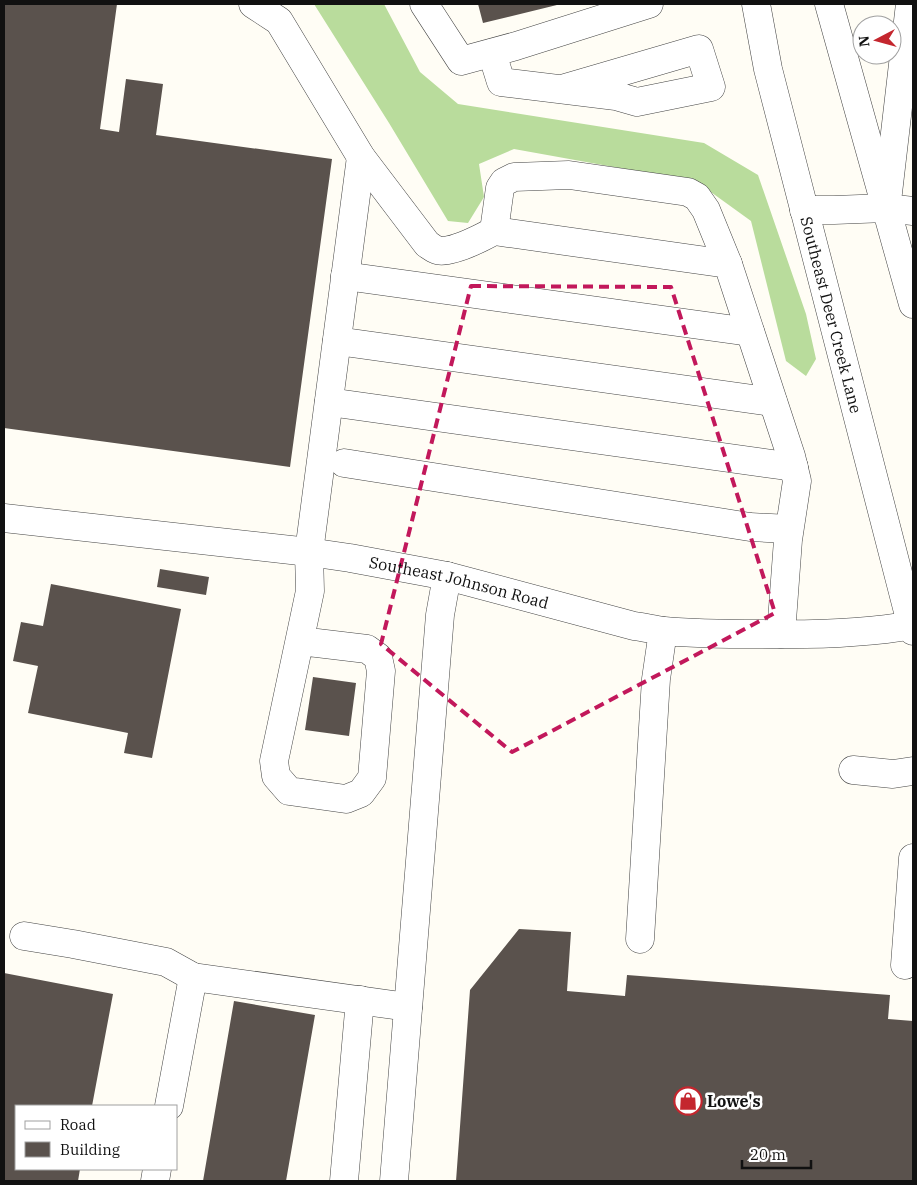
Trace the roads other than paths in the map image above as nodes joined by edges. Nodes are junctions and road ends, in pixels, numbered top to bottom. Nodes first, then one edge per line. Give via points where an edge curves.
1 (254, 4) edge
2 (424, 4) edge
3 (649, 4) edge
4 (756, 4) edge
5 (829, 4) edge
6 (910, 4) edge
7 (492, 53) junction
8 (562, 89) dead end
9 (361, 157) junction
10 (886, 208) junction
11 (804, 210) junction
12 (913, 211) edge
13 (494, 231) junction
14 (438, 251) junction
15 (728, 264) junction
16 (346, 276) junction
17 (432, 288) junction
18 (913, 304) edge
19 (750, 332) junction
20 (337, 340) junction
21 (329, 402) junction
22 (774, 402) junction
23 (344, 462) dead end
24 (794, 467) junction
25 (4, 518) edge
26 (789, 528) junction
27 (309, 552) junction
28 (447, 576) junction
29 (913, 627) edge
30 (663, 631) junction
31 (781, 634) junction
32 (300, 641) junction
33 (853, 770) dead end
34 (913, 772) edge
35 (913, 858) edge
36 (24, 936) dead end
37 (640, 939) dead end
38 (905, 965) dead end
39 (192, 977) junction
40 (360, 1000) junction
41 (408, 1007) junction
42 (169, 1105) edge
43 (344, 1181) edge
44 (394, 1181) edge

1 - 9 street via 279,21
2 - 7 street via 461,61
3 - 7 street
4 - 11 street, Southeast Deer Creek Lane via 768,69
5 - 10 street
6 - 10 street
7 - 8 street via 501,82
9 - 14 street via 427,244
9 - 16 street
10 - 11 street
10 - 12 street
10 - 18 street
11 - 29 street, Southeast Deer Creek Lane
13 - 14 street via 449,251
13 - 15 street
13 - 15 street via 500,188 514,177 569,175 670,189 697,197 706,210
14 - 17 street
15 - 19 street
16 - 17 street
16 - 20 street
17 - 19 street
19 - 22 street
20 - 21 street
20 - 22 street
21 - 24 street
21 - 27 street
22 - 24 street
23 - 26 street via 750,527
24 - 26 street via 797,481
25 - 27 street, Southeast Johnson Road
26 - 31 street
27 - 28 street, Southeast Johnson Road
27 - 32 street via 310,591
28 - 30 street, Southeast Johnson Road
28 - 41 street via 440,615
29 - 31 street, Southeast Johnson Road
30 - 31 street, Southeast Johnson Road
30 - 37 street via 656,679
32 - 32 street via 274,761 276,776 288,791 346,799 361,793 372,778 381,671 378,657 367,649
33 - 34 street via 893,774
35 - 38 street
36 - 39 street via 166,962
39 - 40 street
39 - 42 street
40 - 41 street
40 - 43 street
41 - 44 street

